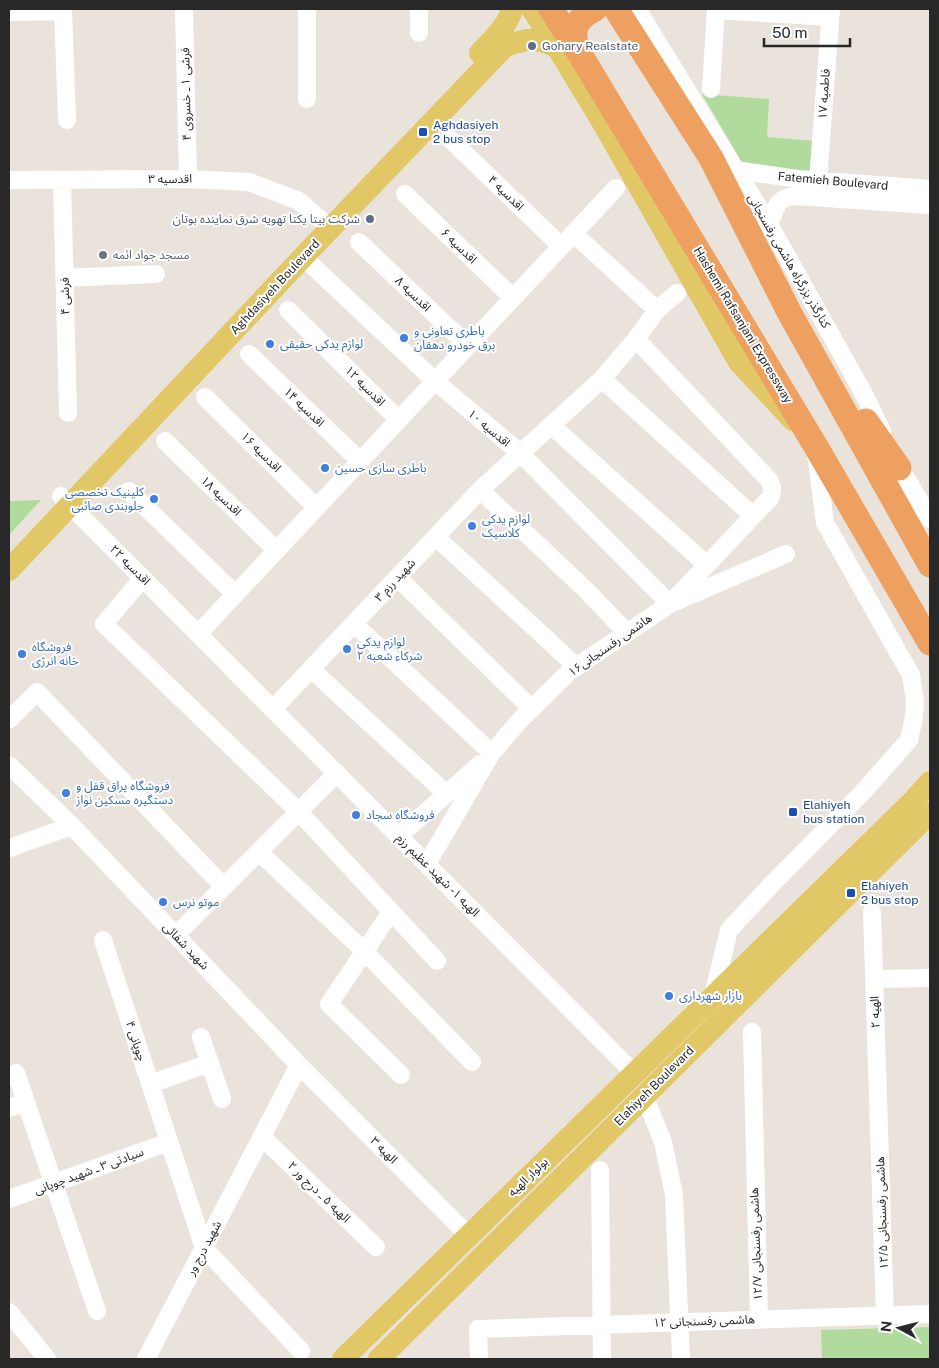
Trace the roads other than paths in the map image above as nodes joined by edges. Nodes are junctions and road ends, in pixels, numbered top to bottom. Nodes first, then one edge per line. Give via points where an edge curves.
1 (184, 9) edge
2 (307, 9) edge
3 (419, 9) edge
4 (512, 9) edge
5 (532, 9) edge
6 (551, 9) edge
7 (595, 9) edge
8 (716, 9) edge
9 (63, 10) edge
10 (620, 10) edge
11 (9, 12) edge
12 (830, 13) edge
13 (419, 32) dead end
14 (568, 49) junction
15 (711, 89) dead end
16 (307, 99) dead end
17 (67, 120) dead end
18 (451, 140) dead end
19 (736, 170) junction
20 (188, 179) junction
21 (9, 180) edge
22 (62, 180) junction
23 (818, 180) junction
24 (616, 188) dead end
25 (797, 188) junction
26 (930, 189) edge
27 (405, 194) dead end
28 (930, 205) edge
29 (321, 220) junction
30 (769, 224) junction
31 (567, 240) junction
32 (359, 242) dead end
33 (303, 257) junction
34 (156, 274) dead end
35 (64, 278) junction
36 (677, 293) dead end
37 (513, 298) junction
38 (288, 310) dead end
39 (656, 310) junction
40 (788, 312) junction
41 (636, 339) junction
42 (468, 346) junction
43 (249, 354) dead end
44 (602, 379) junction
45 (435, 381) junction
46 (205, 397) dead end
47 (68, 412) dead end
48 (399, 420) junction
49 (552, 426) junction
50 (165, 442) dead end
51 (815, 445) junction
52 (520, 453) junction
53 (360, 461) junction
54 (899, 468) junction
55 (480, 490) junction
56 (129, 491) dead end
57 (66, 500) junction
58 (316, 507) junction
59 (752, 515) junction
60 (930, 519) edge
61 (436, 537) junction
62 (276, 550) junction
63 (9, 552) edge
64 (786, 554) dead end
65 (930, 564) edge
66 (707, 565) junction
67 (9, 570) edge
68 (143, 578) junction
69 (398, 578) junction
70 (235, 594) junction
71 (670, 604) junction
72 (354, 624) junction
73 (627, 633) junction
74 (198, 634) junction
75 (926, 635) edge
76 (930, 659) edge
77 (577, 667) junction
78 (312, 669) junction
79 (273, 709) junction
80 (532, 709) junction
81 (9, 720) edge
82 (487, 749) junction
83 (9, 765) edge
84 (337, 773) junction
85 (930, 782) edge
86 (440, 788) dead end
87 (299, 812) junction
88 (930, 813) edge
89 (72, 826) junction
90 (399, 836) junction
91 (9, 848) edge
92 (259, 852) junction
93 (427, 864) junction
94 (224, 888) junction
95 (391, 912) junction
96 (872, 912) dead end
97 (176, 936) junction
98 (104, 940) dead end
99 (364, 951) junction
100 (437, 961) dead end
101 (930, 978) edge
102 (874, 979) junction
103 (713, 996) junction
104 (752, 1032) dead end
105 (201, 1037) dead end
106 (472, 1062) dead end
107 (210, 1063) junction
108 (299, 1065) junction
109 (16, 1073) dead end
110 (401, 1074) dead end
111 (635, 1074) junction
112 (150, 1084) junction
113 (644, 1095) junction
114 (222, 1099) dead end
115 (26, 1102) junction
116 (9, 1108) edge
117 (878, 1111) joint
118 (262, 1137) junction
119 (169, 1142) junction
120 (600, 1170) dead end
121 (54, 1183) junction
122 (9, 1199) edge
123 (468, 1235) junction
124 (376, 1247) dead end
125 (204, 1248) junction
126 (96, 1311) dead end
127 (9, 1312) edge
128 (930, 1314) edge
129 (886, 1316) junction
130 (758, 1319) junction
131 (681, 1322) junction
132 (602, 1324) junction
133 (301, 1351) dead end
134 (45, 1358) edge
135 (146, 1359) edge
136 (343, 1359) edge
137 (379, 1359) edge
138 (479, 1359) edge
139 (602, 1359) edge
140 (681, 1359) edge

1 - 20 street, فرشی ۱ ـ خسروی ۴
2 - 16 street
3 - 13 street
4 - 29 main road, Aghdasiyeh Boulevard via 497,34
5 - 14 main road
6 - 14 highway, Hashemi Rafsanjani Expressway
7 - 14 highway via 584,14 576,25
8 - 12 street
8 - 15 street
9 - 11 street
9 - 17 street
10 - 19 street, کنارگذر بزرگراه هاشمی رفسنجانی
10 - 40 highway via 711,158
12 - 23 street, فاطمیه ۱۷
14 - 33 main road, Aghdasiyeh Boulevard via 541,40 524,40 505,46
14 - 51 highway, Hashemi Rafsanjani Expressway
18 - 31 street, اقدسیه ۴
19 - 25 street, Fatemieh Boulevard
19 - 30 street, کنارگذر بزرگراه هاشمی رفسنجانی
20 - 22 street, اقدسیه ۳
20 - 29 street, اقدسیه ۳ via 249,182 299,201
21 - 22 street, اقدسیه ۳
22 - 35 street, فرشی ۴
23 - 25 street, Fatemieh Boulevard
23 - 26 street, Fatemieh Boulevard
24 - 31 street
25 - 28 street, Fatemieh Boulevard
25 - 30 street, Fatemieh Boulevard via 779,202
27 - 37 street, اقدسیه ۶
29 - 57 main road, Aghdasiyeh Boulevard
30 - 54 street, کنارگذر بزرگراه هاشمی رفسنجانی via 866,396
31 - 37 street
31 - 39 street, اقدسیه ۴
32 - 42 street, اقدسیه ۸
33 - 45 street, اقدسیه ۱۰
33 - 57 main road, Aghdasiyeh Boulevard
34 - 35 street
35 - 47 street, فرشی ۴
36 - 39 street, شهید رزم ۳
37 - 42 street
38 - 48 street, اقدسیه ۱۲
39 - 41 street, شهید رزم ۳
40 - 54 highway
40 - 65 highway
41 - 44 street, شهید رزم ۳
41 - 59 street via 769,480 772,497
42 - 45 street
43 - 53 street, اقدسیه ۱۴
44 - 49 street, شهید رزم ۳
44 - 59 street
45 - 48 street
45 - 52 street, اقدسیه ۱۰
46 - 58 street, اقدسیه ۱۶
48 - 53 street
49 - 52 street, شهید رزم ۳
49 - 66 street
50 - 62 street, اقدسیه ۱۸
51 - 75 highway, Hashemi Rafsanjani Expressway
51 - 103 street via 824,523 911,675 914,717 909,740 729,930
52 - 55 street, شهید رزم ۳
52 - 71 street, اقدسیه ۱۰
53 - 58 street
54 - 60 street, کنارگذر بزرگراه هاشمی رفسنجانی
55 - 61 street, شهید رزم ۳
55 - 73 street
56 - 70 street
57 - 63 main road, Aghdasiyeh Boulevard
57 - 67 main road, Aghdasiyeh Boulevard
57 - 68 street, اقدسیه ۲۲
58 - 62 street
59 - 66 street
61 - 69 street, شهید رزم ۳
61 - 77 street
62 - 70 street
64 - 71 street, هاشمی رفسنجانی۱۶
66 - 71 street
68 - 74 street, اقدسیه ۲۲
68 - 87 street via 104,624
69 - 72 street, شهید رزم ۳
69 - 80 street
70 - 74 street
71 - 73 street, هاشمی رفسنجانی۱۶
72 - 78 street, شهید رزم ۳
72 - 82 street
73 - 77 street, هاشمی رفسنجانی۱۶
74 - 79 street, الهیه ۱ - شهید عظیم رزم
75 - 76 main road
77 - 80 street, هاشمی رفسنجانی۱۶
78 - 79 street, شهید رزم ۳
78 - 86 street
79 - 84 street, الهیه ۱ - شهید عظیم رزم
80 - 82 street, هاشمی رفسنجانی۱۶
81 - 94 street via 37,692
82 - 90 street
82 - 93 street, هاشمی رفسنجانی۱۶
83 - 89 street, شهید شفائی
84 - 87 street
84 - 90 street, الهیه ۱ - شهید عظیم رزم
85 - 103 main road
87 - 92 street
87 - 95 street
88 - 113 main road, Elahiyeh Boulevard
89 - 91 street
89 - 97 street, شهید شفائی
90 - 93 street, الهیه ۱ - شهید عظیم رزم
92 - 94 street
92 - 99 street
93 - 111 street, الهیه ۱ - شهید عظیم رزم
94 - 97 street
95 - 99 street
95 - 100 street
96 - 102 street, الهیه ۲
97 - 108 street, شهید شفائی
98 - 112 street, چوپانی ۴
99 - 106 street
99 - 110 street via 329,1004
101 - 102 street
102 - 117 street, الهیه ۲
103 - 111 main road, بولوار الهیه
104 - 130 street, هاشمی رفسنجانی ۱۲/۷
105 - 107 street
107 - 112 street
107 - 114 street
108 - 118 street, شهید درج ور
108 - 123 street, الهیه ۳
109 - 115 street
111 - 123 main road, بولوار الهیه
112 - 119 street, چوپانی ۴
113 - 131 street via 663,1142 674,1194
113 - 137 main road, Elahiyeh Boulevard
115 - 116 street
115 - 121 street
117 - 129 street, هاشمی رفسنجانی ۱۲/۵
118 - 124 street, الهیه ۵ ـ درج ور ۲
118 - 125 street, شهید درج ور
119 - 121 street, سیادتی ۳ ـ شهید چوپانی
119 - 125 street, چوپانی ۴
120 - 132 street
121 - 122 street, سیادتی ۳ ـ شهید چوپانی
121 - 126 street
123 - 136 main road, بولوار الهیه
125 - 133 street
125 - 135 street, شهید درج ور
127 - 134 street
128 - 129 street, هاشمی رفسنجانی ۱۲
129 - 130 street, هاشمی رفسنجانی ۱۲
130 - 131 street, هاشمی رفسنجانی ۱۲
131 - 132 street, هاشمی رفسنجانی ۱۲
131 - 140 street
132 - 138 street, هاشمی رفسنجانی ۱۲ via 478,1329
132 - 139 street

